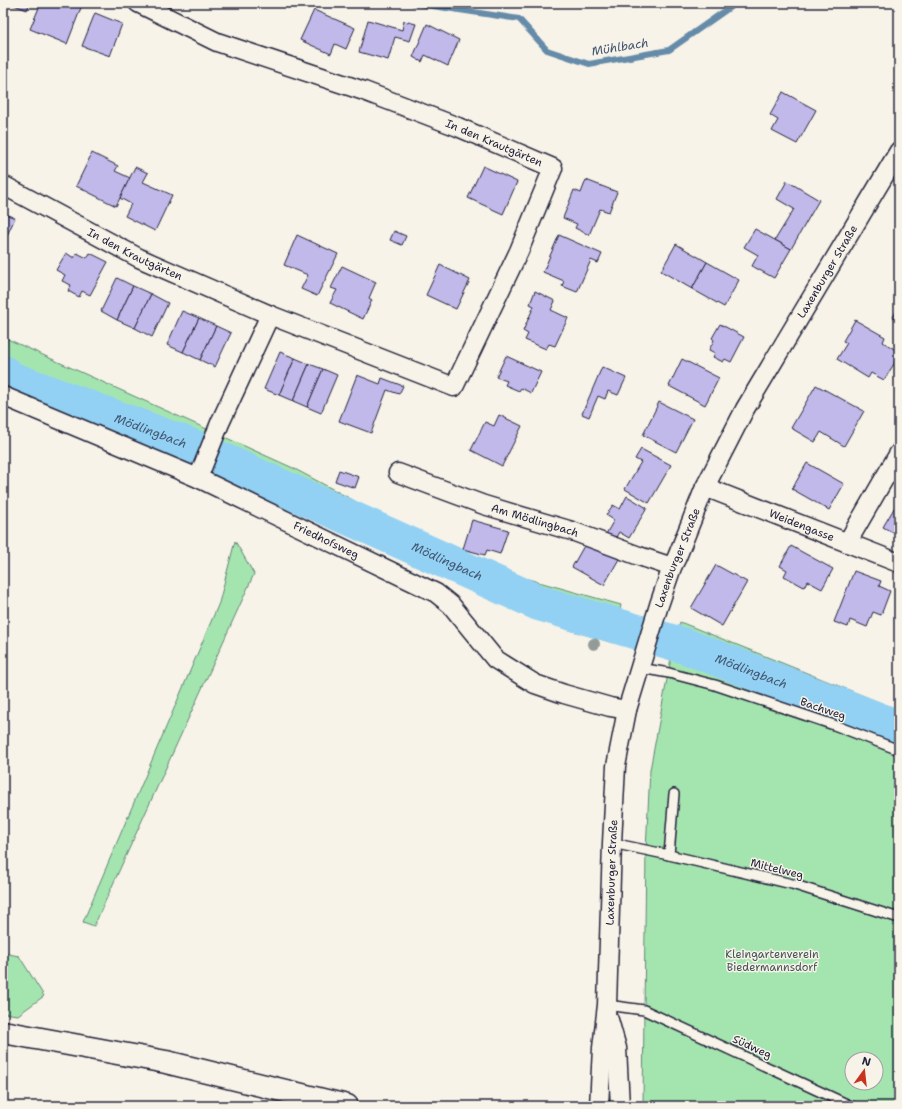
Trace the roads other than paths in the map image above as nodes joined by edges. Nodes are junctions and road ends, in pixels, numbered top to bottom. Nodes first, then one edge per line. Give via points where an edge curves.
1 (138, 3) edge
2 (899, 150) edge
3 (3, 185) edge
4 (270, 315) junction
5 (3, 396) edge
6 (899, 453) edge
7 (398, 473) dead end
8 (198, 478) junction
9 (704, 487) junction
10 (847, 543) junction
11 (899, 563) edge
12 (672, 567) junction
13 (641, 665) junction
14 (628, 710) junction
15 (899, 750) edge
16 (674, 794) dead end
17 (612, 843) junction
18 (669, 855) junction
19 (899, 918) edge
20 (607, 1009) junction
21 (3, 1032) edge
22 (347, 1106) edge
23 (599, 1106) edge
24 (620, 1106) edge
25 (851, 1106) edge

1 - 4 street, In den Krautgärten via 217,42 364,91 458,127 553,168 519,251 454,387
2 - 9 street, Laxenburger Straße via 745,409
3 - 4 street, In den Krautgärten via 140,258
4 - 8 street
5 - 8 street, Friedhofsweg
6 - 10 street
7 - 12 street, Am Mödlingbach
8 - 14 street, Friedhofsweg via 436,593 451,606 495,659 535,684
9 - 10 street, Weidengasse
9 - 12 street, Laxenburger Straße
10 - 11 street, Weidengasse
12 - 13 street, Laxenburger Straße
13 - 14 street, Laxenburger Straße
13 - 15 lane, Bachweg via 715,685
14 - 17 street, Laxenburger Straße via 616,766
16 - 18 lane
17 - 18 lane, Mittelweg
17 - 20 street, Laxenburger Straße
18 - 19 lane, Mittelweg via 792,884
20 - 23 street, Laxenburger Straße
20 - 24 street, Laxenburger Straße via 617,1048
20 - 25 lane, Südweg via 644,1010
21 - 22 main road via 166,1062

